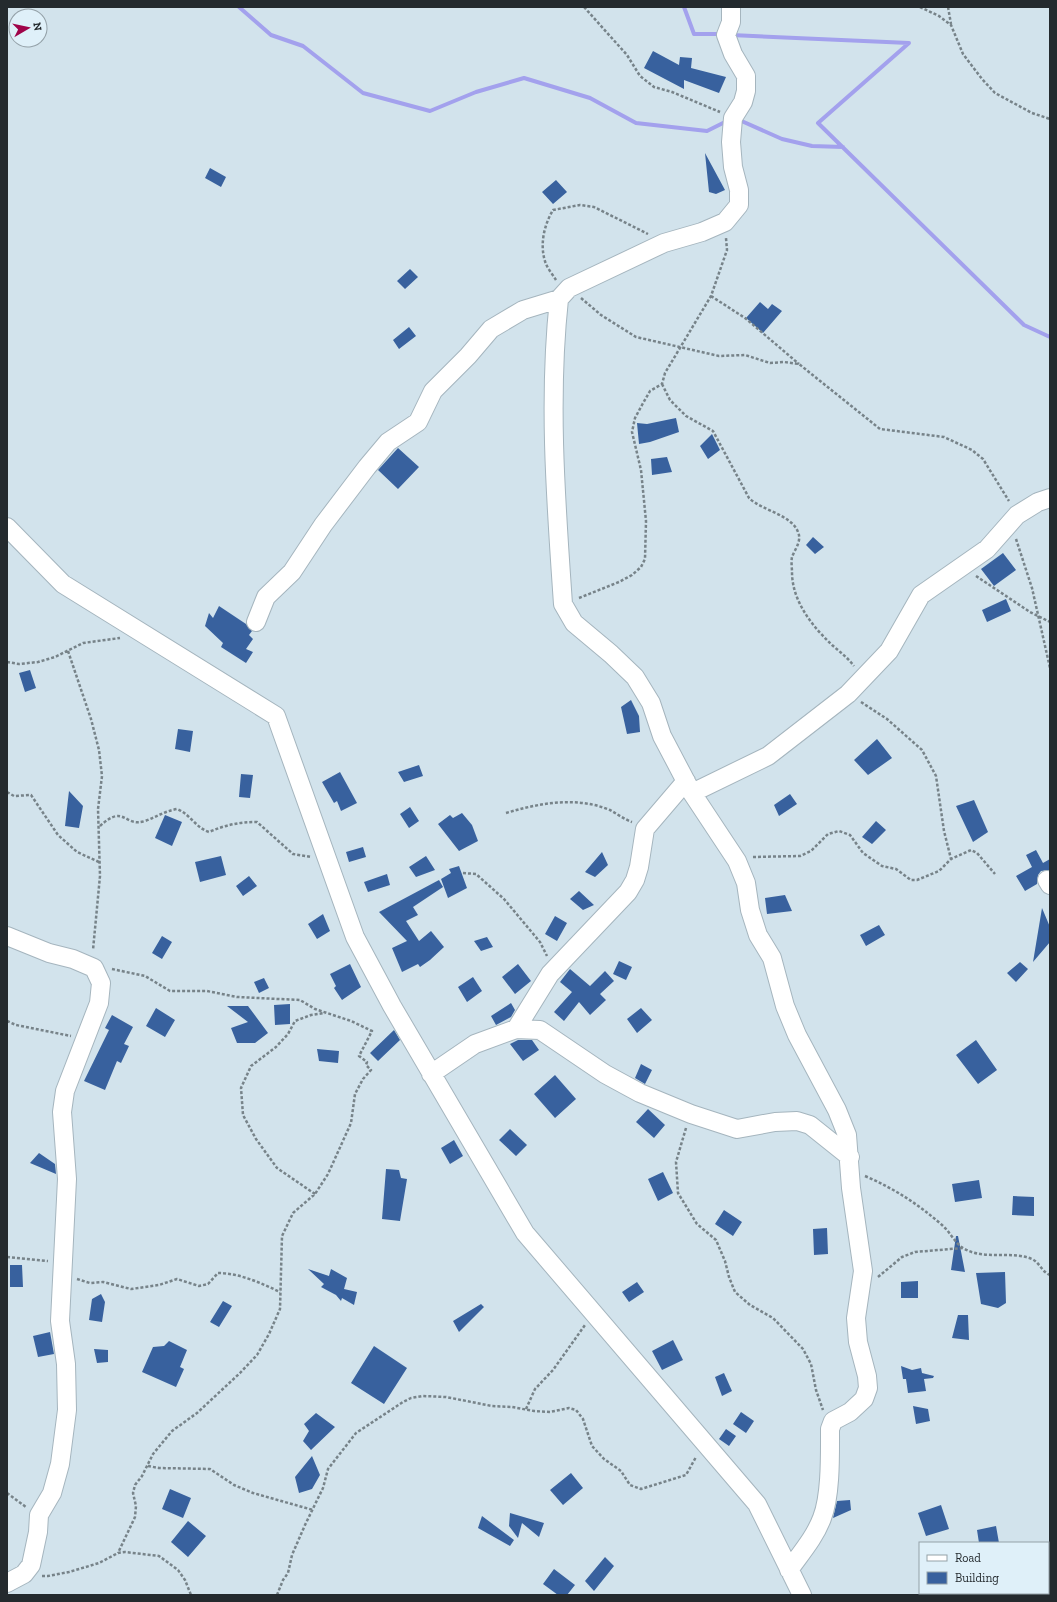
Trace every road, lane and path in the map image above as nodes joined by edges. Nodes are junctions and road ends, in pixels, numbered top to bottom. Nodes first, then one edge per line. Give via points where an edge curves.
1 (584, 7) edge
2 (731, 7) edge
3 (920, 7) edge
4 (948, 7) edge
5 (951, 25) junction
6 (733, 118) junction
7 (1050, 119) edge
8 (725, 222) junction
9 (664, 243) junction
10 (563, 294) junction
11 (711, 296) junction
12 (681, 348) junction
13 (799, 364) junction
14 (662, 384) junction
15 (1050, 498) edge
16 (1014, 519) junction
17 (7, 527) edge
18 (962, 567) junction
19 (563, 604) junction
20 (1039, 617) junction
21 (256, 622) dead end
22 (1050, 622) edge
23 (145, 635) junction
24 (68, 651) junction
25 (7, 662) edge
26 (1050, 668) edge
27 (864, 679) junction
28 (848, 694) junction
29 (689, 787) junction
30 (7, 792) edge
31 (506, 813) dead end
32 (99, 826) junction
33 (645, 829) junction
34 (736, 860) junction
35 (951, 860) junction
36 (328, 861) junction
37 (99, 862) junction
38 (464, 873) dead end
39 (995, 874) dead end
40 (7, 936) edge
41 (94, 968) junction
42 (550, 974) junction
43 (328, 1012) junction
44 (7, 1021) edge
45 (516, 1029) junction
46 (84, 1040) junction
47 (431, 1074) junction
48 (691, 1114) junction
49 (850, 1160) junction
50 (315, 1194) junction
51 (963, 1248) junction
52 (7, 1257) edge
53 (63, 1269) junction
54 (1050, 1274) edge
55 (874, 1280) dead end
56 (280, 1292) junction
57 (593, 1313) junction
58 (526, 1409) junction
59 (833, 1421) junction
60 (704, 1442) junction
61 (148, 1466) junction
62 (7, 1493) edge
63 (313, 1510) junction
64 (39, 1515) junction
65 (118, 1553) junction
66 (789, 1570) junction
67 (24, 1574) junction
68 (7, 1583) edge
69 (191, 1595) edge
70 (277, 1595) edge
71 (802, 1595) edge

1 - 6 path via 627,55 640,76 654,87
2 - 6 street via 732,22 726,34 732,54 746,76 743,102
3 - 5 path
4 - 5 path
5 - 7 path via 963,54 995,93 1032,113
6 - 8 street via 731,142 739,205
8 - 9 street
8 - 11 path via 727,250
9 - 10 street
9 - 10 path via 594,207 580,205 553,210 546,222 543,235 544,250 546,264 560,284
10 - 12 path via 636,337
10 - 19 street via 554,345 554,435
10 - 21 street via 523,310 491,329 433,391 418,422 388,442 367,467 323,525 292,572 266,597
11 - 12 path
11 - 13 path via 745,318
12 - 13 path via 719,356 745,355 770,363
12 - 14 path via 665,373
13 - 16 path via 880,429 944,437 972,450 983,459
14 - 19 path via 650,391 635,418 632,432 642,470 646,521 645,559 641,567 619,582
14 - 27 path via 670,400 686,416 713,432 755,505 766,507 790,521 798,531 799,543 792,558 792,575 804,613 833,646 846,656
15 - 16 street via 1038,502
16 - 18 street via 987,549
16 - 20 path via 1016,535
17 - 23 street via 63,584
18 - 20 path
18 - 27 street via 921,595 889,651
19 - 29 street via 574,623 635,677 651,703 662,736
20 - 22 path
20 - 26 path
23 - 24 path via 83,643
23 - 36 street via 276,716
24 - 25 path via 38,662
24 - 32 path via 99,750 102,776 98,809
27 - 28 street
28 - 29 street via 768,756
28 - 35 path via 887,719 922,750 936,776
29 - 33 street
29 - 34 street
30 - 37 path via 14,796 31,795 58,836 77,852
31 - 33 path via 538,804 576,802 610,810
32 - 36 path via 116,815 137,822 177,809 185,812 201,829 209,832 224,825 257,822 293,854
32 - 37 path
33 - 42 street via 639,867 628,892
34 - 35 path via 800,856 811,851 828,834 839,831 850,835 863,853 882,866 901,871 911,880 939,871
34 - 49 street via 746,883 750,910 758,935 772,958 785,1006 797,1035 837,1110 847,1135
35 - 39 path via 971,850 977,853
36 - 47 street via 356,937
37 - 41 path via 98,902 92,943
38 - 42 path via 476,874 504,899 522,920 540,942 548,957
40 - 41 street
41 - 43 path via 123,970 145,976 170,991 207,991 237,997 300,1000 315,1009
41 - 46 street via 101,983 99,1003
42 - 45 street
43 - 50 path via 372,1031 359,1056 368,1062 366,1065 371,1070 355,1094 350,1123 328,1174
43 - 50 path via 295,1021 288,1034 276,1047 251,1066 241,1088 243,1114 276,1168
44 - 46 path
45 - 47 street via 475,1044
45 - 48 street via 540,1030 604,1074 640,1093
46 - 53 street via 65,1091 62,1112 67,1179
47 - 57 street via 525,1234
48 - 49 street via 737,1130 769,1123 796,1121 810,1125
48 - 59 path via 676,1162 678,1193 697,1224 716,1240 735,1292 750,1305 773,1318 803,1349 811,1364 822,1408
49 - 51 path via 862,1175 912,1200 944,1226
49 - 59 street via 863,1271 856,1318 861,1360 868,1388 864,1399 850,1412
50 - 56 path via 293,1213 282,1236
51 - 54 path via 973,1253 1032,1259 1046,1274
51 - 55 path via 915,1252 902,1258
52 - 53 path
53 - 56 path via 90,1283 103,1282 131,1289 159,1285 177,1279 199,1286 208,1284 218,1273 224,1273 252,1280
53 - 64 street via 60,1321 66,1364 67,1410 56,1483
56 - 61 path via 280,1309 257,1355 197,1414 172,1431 153,1454
57 - 58 path via 553,1370 535,1388
57 - 60 street
58 - 60 path via 550,1412 568,1408 576,1410 585,1424 592,1446 621,1471 630,1485 641,1489 686,1475
58 - 63 path via 492,1406 446,1397 411,1398 356,1433 328,1470
59 - 66 street via 830,1429 828,1487 823,1516 815,1534
60 - 66 street via 757,1504
61 - 63 path via 210,1469 234,1485 253,1493
61 - 65 path via 135,1485 134,1517
62 - 64 path
63 - 70 path
64 - 67 street via 35,1551 31,1565
65 - 67 path via 99,1563 69,1572 48,1576
65 - 69 path via 159,1556 178,1570
66 - 71 street
67 - 68 street

